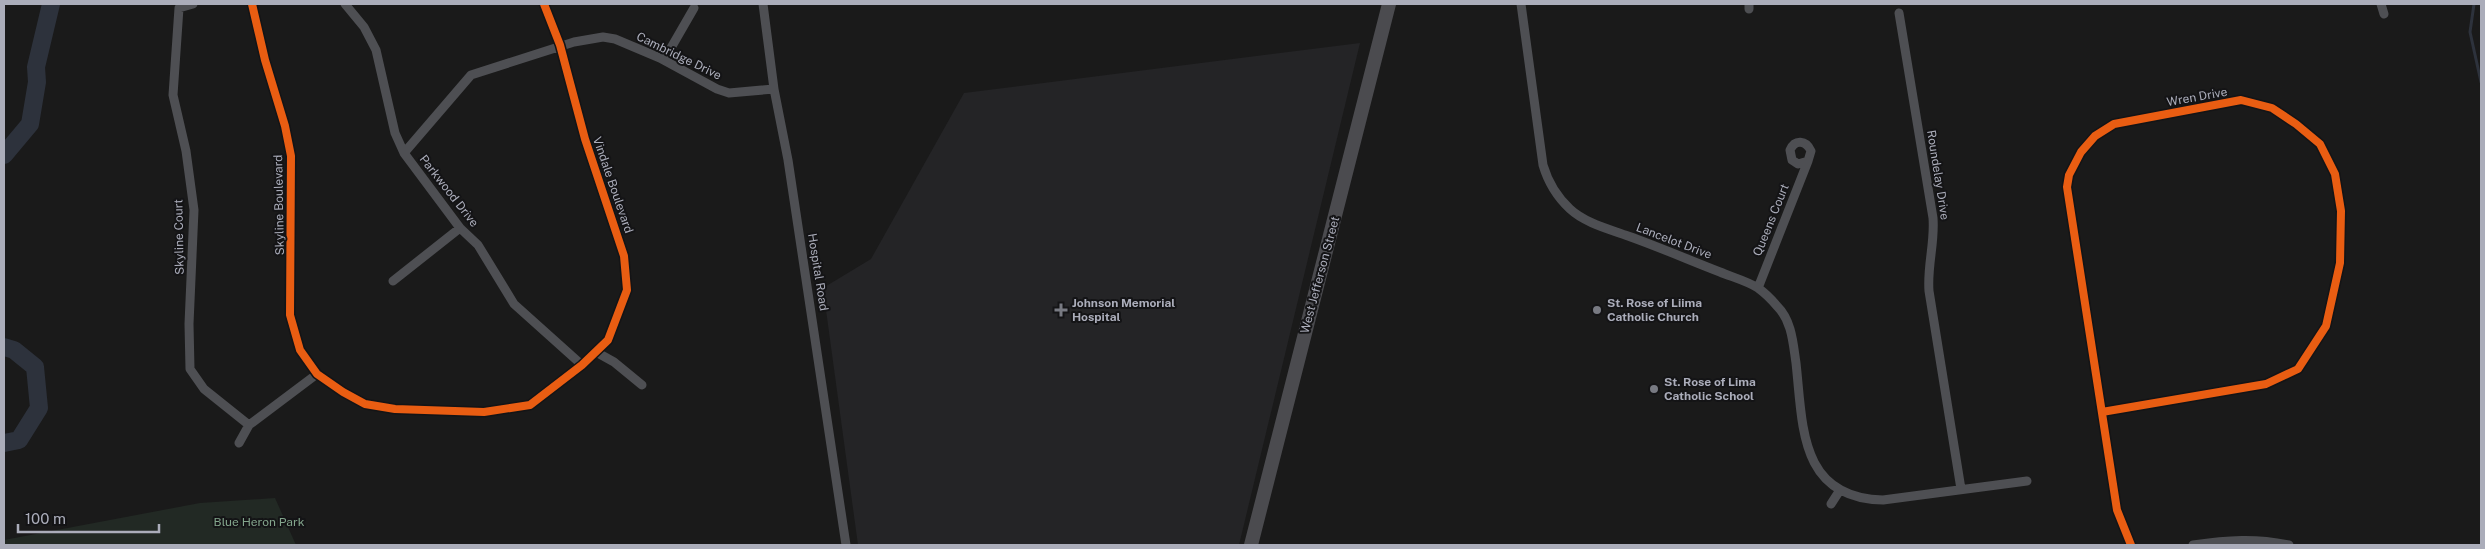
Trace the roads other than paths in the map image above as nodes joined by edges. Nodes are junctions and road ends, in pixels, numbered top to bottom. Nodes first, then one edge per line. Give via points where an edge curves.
1 (193, 4) edge
2 (252, 4) edge
3 (345, 4) edge
4 (544, 4) edge
5 (763, 4) edge
6 (1388, 4) edge
7 (1521, 4) edge
8 (2381, 4) edge
9 (694, 8) dead end
10 (1899, 13) dead end
11 (2384, 14) dead end
12 (560, 45) junction
13 (664, 60) junction
14 (774, 89) junction
15 (404, 153) junction
16 (1808, 161) dead end
17 (460, 228) junction
18 (393, 281) dead end
19 (1758, 288) junction
20 (596, 352) junction
21 (582, 365) junction
22 (317, 374) junction
23 (642, 385) dead end
24 (2102, 412) junction
25 (249, 425) junction
26 (239, 444) dead end
27 (2027, 481) dead end
28 (1961, 489) junction
29 (1840, 490) junction
30 (1831, 504) dead end
31 (846, 545) edge
32 (1251, 545) edge
33 (2131, 545) edge
34 (2193, 545) edge
35 (2289, 545) edge

1 - 25 street, Skyline Court via 179,8 173,95 186,151 194,210 190,369 204,389
2 - 22 street, Skyline Boulevard via 291,156 290,315 300,350
3 - 15 street, Parkwood Drive via 364,27 376,50 395,133
4 - 12 street, Vindale Boulevard
5 - 14 street, Hospital Road
6 - 32 main road, West Jefferson Street
7 - 19 street, Lancelot Drive via 1543,165 1556,194 1571,210 1594,224 1655,245
8 - 11 street
9 - 13 street
10 - 28 street, Roundelay Drive via 1933,218 1929,291
12 - 13 street, Cambridge Drive via 602,37 615,39
12 - 15 street, Cambridge Drive via 471,75
12 - 20 street, Vindale Boulevard via 585,139 624,256 626,290 608,340
13 - 14 street, Cambridge Drive via 729,93
14 - 31 street, Hospital Road via 788,160
15 - 17 street, Parkwood Drive
16 - 19 street, Queens Court
17 - 18 street
17 - 21 street, Parkwood Drive via 478,245 514,304
19 - 29 street, Lancelot Drive via 1780,308 1793,337 1804,438 1811,457 1822,475
20 - 21 street, Vindale Boulevard
20 - 23 street
21 - 22 street, Skyline Boulevard via 530,405 484,412 395,409 365,404
22 - 25 street
24 - 24 street, Wren Drive via 2067,187 2069,175 2081,152 2095,136 2114,124 2241,100 2272,108 2320,144 2335,174 2341,211 2340,263 2326,326 2298,369 2266,384
24 - 33 street, Wren Drive via 2117,510
25 - 26 street
27 - 28 street, Lancelot Drive
28 - 29 street, Lancelot Drive via 1882,500 1861,500
29 - 30 street
34 - 35 street via 2231,539 2267,540

